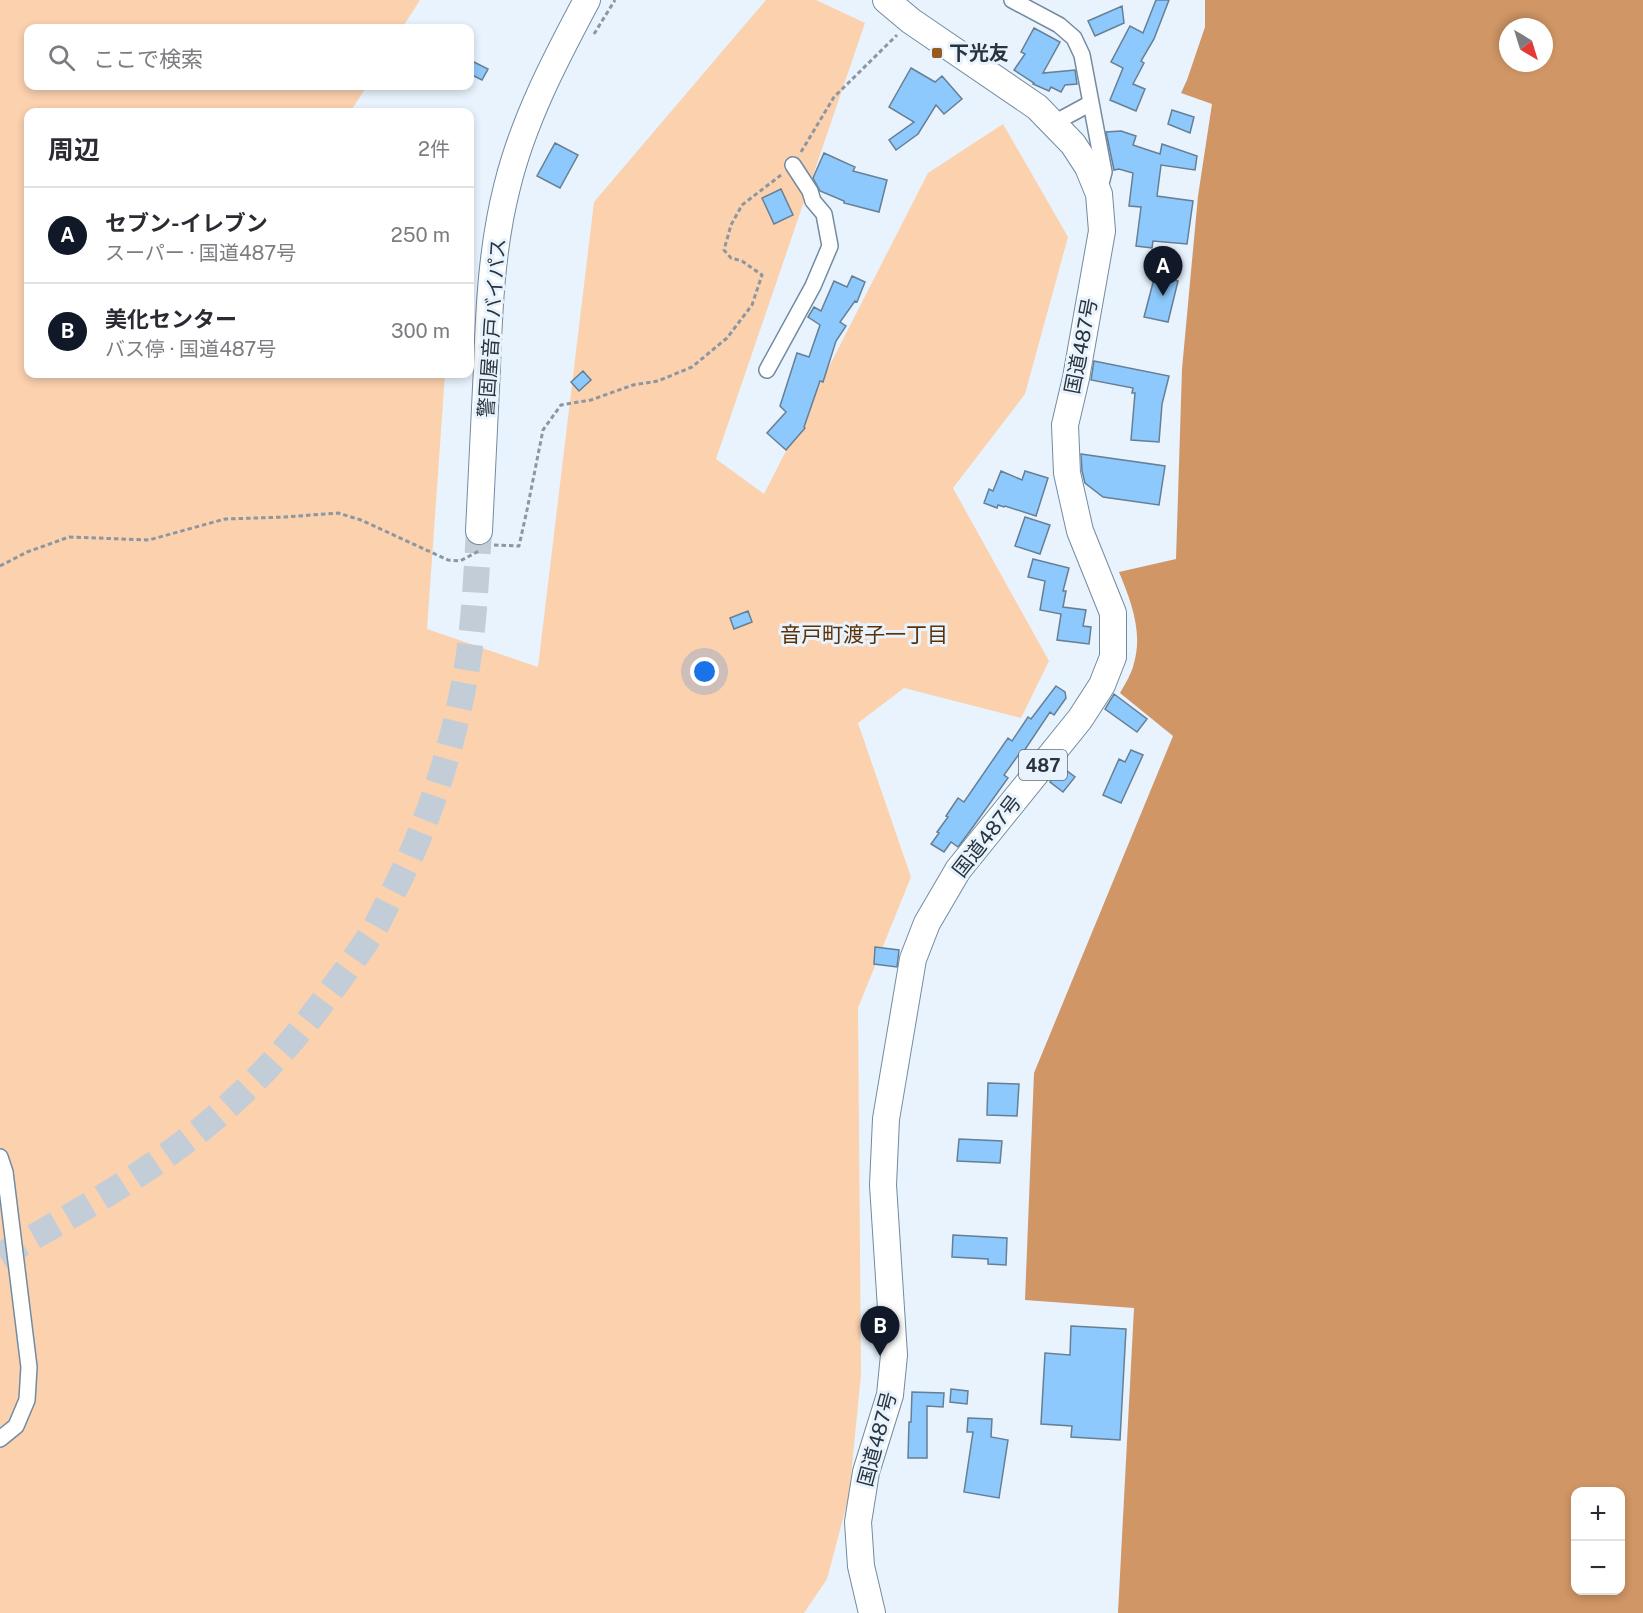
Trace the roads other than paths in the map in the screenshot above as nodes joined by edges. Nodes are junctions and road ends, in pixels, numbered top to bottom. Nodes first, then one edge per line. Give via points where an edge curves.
1 (587, 0) edge
2 (886, 0) edge
3 (1012, 0) edge
4 (1091, 103) junction
5 (1054, 123) junction
6 (793, 165) road end
7 (1098, 194) junction
8 (767, 370) dead end
9 (484, 542) tunnel mouth
10 (0, 1157) edge
11 (0, 1439) edge
12 (872, 1613) edge

1 - 9 highway, 警固屋音戸バイパス via 550,69 507,187 490,300
2 - 5 highway, 国道487号 / 487
3 - 4 street via 1059,25 1074,38 1082,55
4 - 5 street
4 - 7 street via 1104,172
5 - 7 highway, 国道487号 / 487 via 1088,167
6 - 8 street via 824,214 830,246
7 - 12 highway, 国道487号 / 487 via 1102,231 1065,425 1067,473 1080,531 1113,613 1113,657 1102,685 1080,719 958,870 927,923 913,959 886,1119 883,1185 894,1355 890,1395 866,1472 858,1522 861,1566
10 - 11 street via 29,1367 27,1400 16,1425

